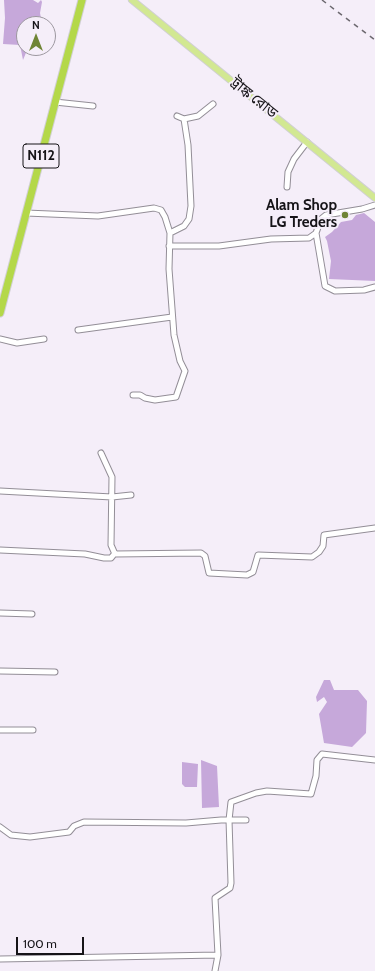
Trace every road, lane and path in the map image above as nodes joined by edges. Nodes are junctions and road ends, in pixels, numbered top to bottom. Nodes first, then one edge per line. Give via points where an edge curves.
1 (82, 0) edge
2 (132, 0) edge
3 (55, 102) junction
4 (213, 104) dead end
5 (93, 106) dead end
6 (177, 116) dead end
7 (184, 119) junction
8 (307, 142) junction
9 (287, 187) dead end
10 (375, 198) edge
11 (375, 205) edge
12 (26, 213) junction
13 (170, 233) junction
14 (316, 233) junction
15 (169, 246) junction
16 (375, 287) edge
17 (0, 313) edge
18 (172, 317) junction
19 (78, 330) dead end
20 (0, 339) edge
21 (44, 339) dead end
22 (133, 395) dead end
23 (101, 453) dead end
24 (0, 492) edge
25 (131, 495) dead end
26 (112, 497) junction
27 (375, 528) edge
28 (0, 550) edge
29 (115, 554) junction
30 (0, 613) edge
31 (32, 614) dead end
32 (0, 671) edge
33 (55, 672) dead end
34 (0, 730) edge
35 (34, 730) dead end
36 (375, 760) edge
37 (229, 820) junction
38 (246, 820) dead end
39 (0, 828) edge
40 (218, 955) junction
41 (0, 959) edge
42 (215, 971) edge

1 - 3 highway, N112
2 - 8 main road, ট্রাঙ্ক রোড
3 - 5 street
3 - 12 highway, N112
4 - 7 street via 198,116
6 - 7 street
7 - 13 street via 191,206 189,219 184,226
8 - 9 street via 288,172
8 - 10 main road, ট্রাঙ্ক রোড
11 - 14 street via 326,215 321,219
12 - 13 street via 98,216 154,208 161,210 165,216
12 - 17 highway, N112
13 - 15 street
14 - 15 street via 309,238 271,239 219,246
14 - 16 street via 325,286 335,291
15 - 18 street
18 - 19 street
18 - 22 street via 177,348 185,371 176,397 155,400
20 - 21 street via 17,343
23 - 26 street via 112,477
24 - 26 street
25 - 26 street
26 - 29 street via 111,545
27 - 29 street via 324,535 323,546 312,557 258,555 253,572 247,575 209,573 205,556 201,554
28 - 29 street via 85,554 104,558 111,558
30 - 31 street
32 - 33 street
34 - 35 street
36 - 37 street via 322,754 317,760 311,794 279,791 256,793 231,802
37 - 38 street
37 - 39 street via 186,823 84,822 65,834 30,837 11,835
37 - 40 street via 230,888 215,898
40 - 41 street
40 - 42 street

